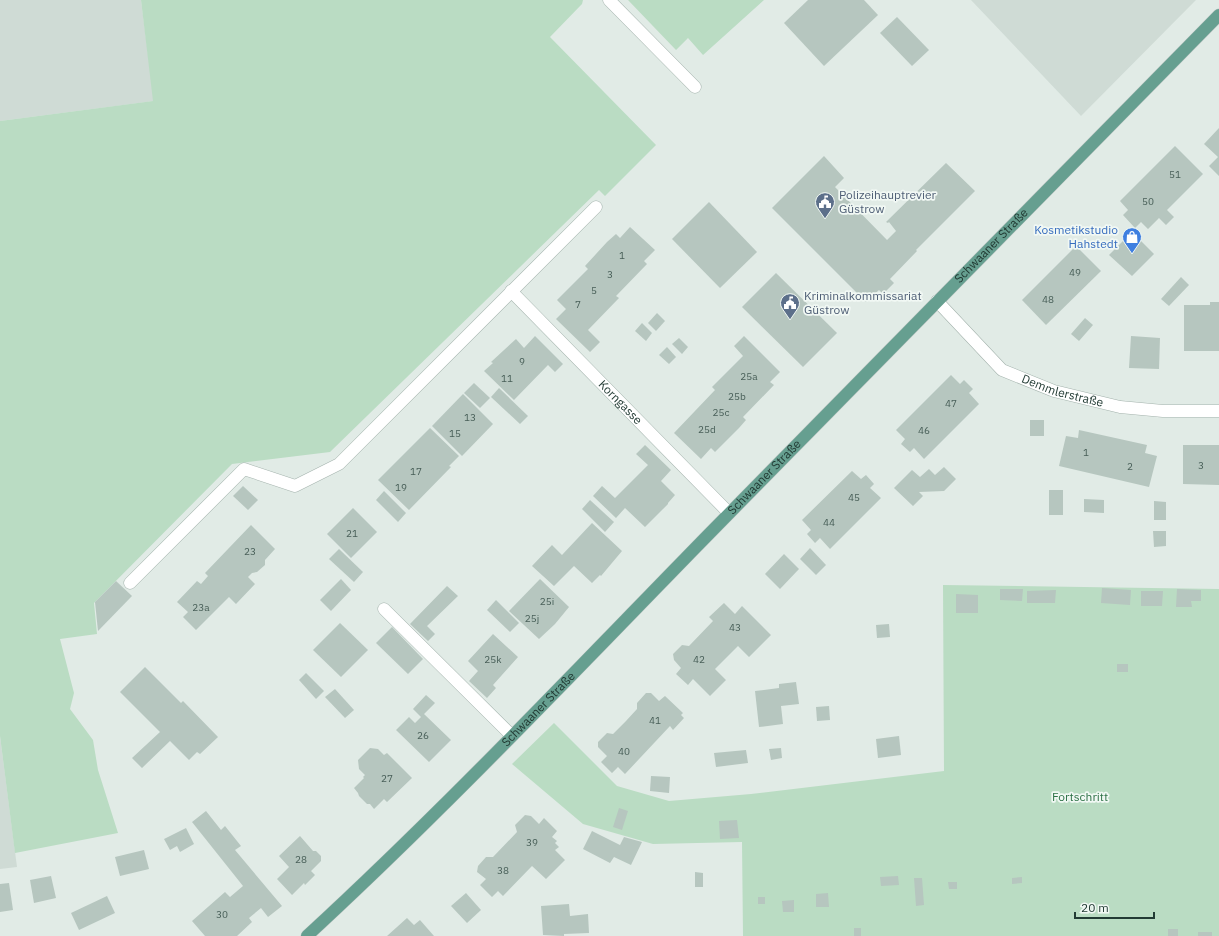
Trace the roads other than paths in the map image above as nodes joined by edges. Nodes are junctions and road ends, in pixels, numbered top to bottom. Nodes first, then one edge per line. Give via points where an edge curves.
1 (609, 0) edge
2 (1219, 15) edge
3 (695, 87) dead end
4 (596, 207) dead end
5 (511, 291) junction
6 (937, 301) junction
7 (1219, 411) edge
8 (729, 513) junction
9 (130, 583) dead end
10 (384, 609) dead end
11 (512, 736) junction
12 (307, 936) edge

1 - 3 street
2 - 6 main road, Schwaaner Straße
4 - 5 street
5 - 8 street, Korngasse
5 - 9 street via 339,464 295,486 244,469
6 - 7 street, Demmlerstraße via 1002,370 1054,391 1128,407 1163,411
6 - 8 main road, Schwaaner Straße
8 - 11 main road, Schwaaner Straße
10 - 11 street
11 - 12 main road, Schwaaner Straße via 370,878

